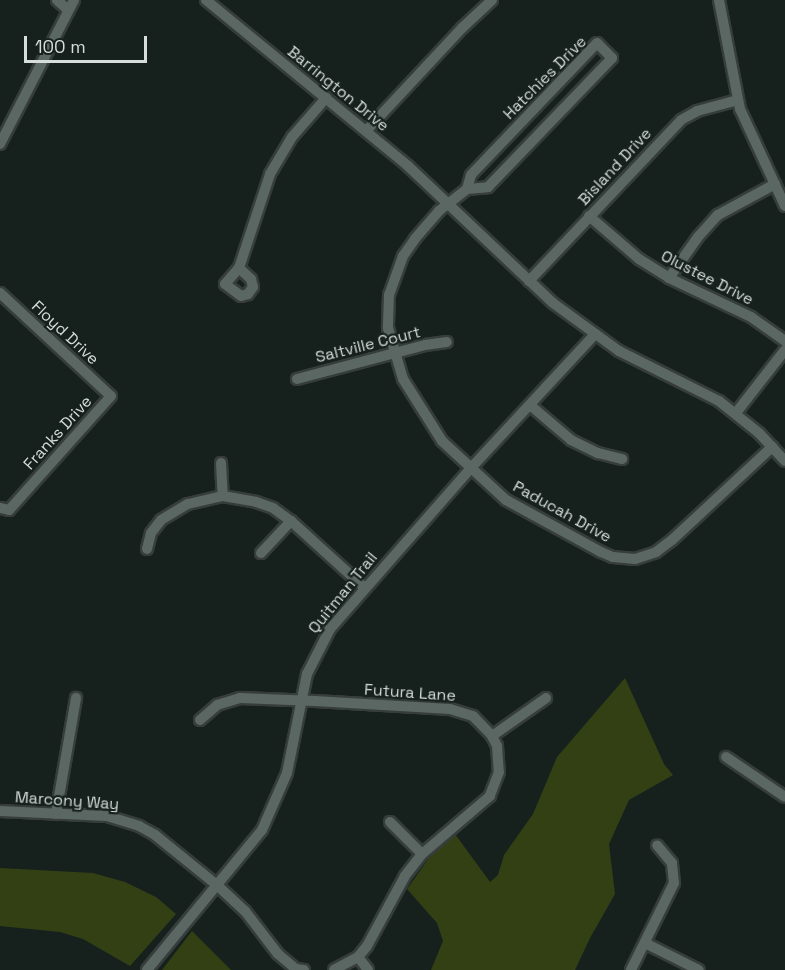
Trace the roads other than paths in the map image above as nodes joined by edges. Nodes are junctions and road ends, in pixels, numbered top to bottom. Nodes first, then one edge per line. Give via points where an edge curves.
1 (57, 0) edge
2 (206, 0) edge
3 (492, 0) edge
4 (719, 0) edge
5 (71, 5) edge
6 (326, 98) junction
7 (738, 100) junction
8 (366, 131) junction
9 (0, 144) edge
10 (775, 184) junction
11 (467, 189) junction
12 (449, 203) junction
13 (785, 206) edge
14 (589, 216) junction
15 (239, 268) junction
16 (669, 278) junction
17 (529, 281) junction
18 (0, 293) edge
19 (594, 335) junction
20 (785, 341) edge
21 (447, 342) dead end
22 (785, 350) edge
23 (394, 353) junction
24 (297, 379) dead end
25 (110, 395) joint
26 (530, 405) junction
27 (736, 413) junction
28 (772, 447) junction
29 (622, 459) dead end
30 (785, 461) edge
31 (221, 463) dead end
32 (471, 468) junction
33 (223, 496) junction
34 (0, 508) edge
35 (291, 521) junction
36 (147, 549) dead end
37 (261, 553) dead end
38 (365, 588) junction
39 (76, 698) dead end
40 (546, 698) dead end
41 (302, 701) junction
42 (200, 720) dead end
43 (492, 736) junction
44 (726, 757) dead end
45 (785, 797) edge
46 (0, 811) edge
47 (56, 814) junction
48 (390, 822) dead end
49 (657, 845) dead end
50 (422, 854) junction
51 (218, 886) junction
52 (645, 942) junction
53 (358, 957) junction
54 (147, 970) edge
55 (304, 970) edge
56 (334, 970) edge
57 (368, 970) edge
58 (631, 970) edge
59 (699, 970) edge

1 - 5 street
2 - 6 street, Barrington Drive
3 - 8 street
4 - 7 street
5 - 9 street
6 - 8 street, Barrington Drive
6 - 15 street via 276,161
7 - 10 street
7 - 14 street, Bisland Drive via 697,111 681,120
8 - 12 street, Barrington Drive
10 - 13 street
10 - 16 street via 718,215
11 - 11 street, Hatchies Drive via 488,187 612,58 597,43 471,175
11 - 12 street, Hatchies Drive
12 - 17 street, Barrington Drive
12 - 23 street, Paducah Drive via 415,239 395,274 388,314
14 - 16 street, Olustee Drive
14 - 17 street, Bisland Drive
15 - 15 street via 225,284 241,296 253,287 252,279
16 - 20 street, Olustee Drive via 751,317
17 - 19 street, Barrington Drive
18 - 25 street, Floyd Drive
19 - 26 street, Quitman Trail
19 - 27 street, Barrington Drive
21 - 23 street, Saltville Court
22 - 27 street
23 - 24 street, Saltville Court
23 - 32 street, Paducah Drive via 421,410 442,441
25 - 34 street, Franks Drive via 9,510
26 - 29 street via 571,440
26 - 32 street, Quitman Trail
27 - 28 street, Barrington Drive
28 - 30 street, Barrington Drive
28 - 32 street, Paducah Drive via 672,540 656,552 635,559 600,552 514,505
31 - 33 street
32 - 38 street, Quitman Trail
33 - 35 street via 273,508
33 - 36 street via 188,504 161,520 151,532
35 - 37 street
35 - 38 street
38 - 41 street, Quitman Trail via 321,642 307,674
39 - 47 street
40 - 43 street
41 - 42 street, Futura Lane via 233,700 217,705
41 - 43 street, Futura Lane via 450,709 473,717
41 - 51 street, Quitman Trail via 287,773 275,805 252,843
43 - 50 street via 499,772 490,796
44 - 45 street
46 - 47 street, Marcony Way
47 - 51 street, Marcony Way via 126,820 155,835
48 - 50 street
49 - 52 street via 672,863 674,883
50 - 53 street
51 - 54 street, Quitman Trail
51 - 55 street via 245,911 278,954 296,969
52 - 58 street
52 - 59 street
53 - 56 street
53 - 57 street

